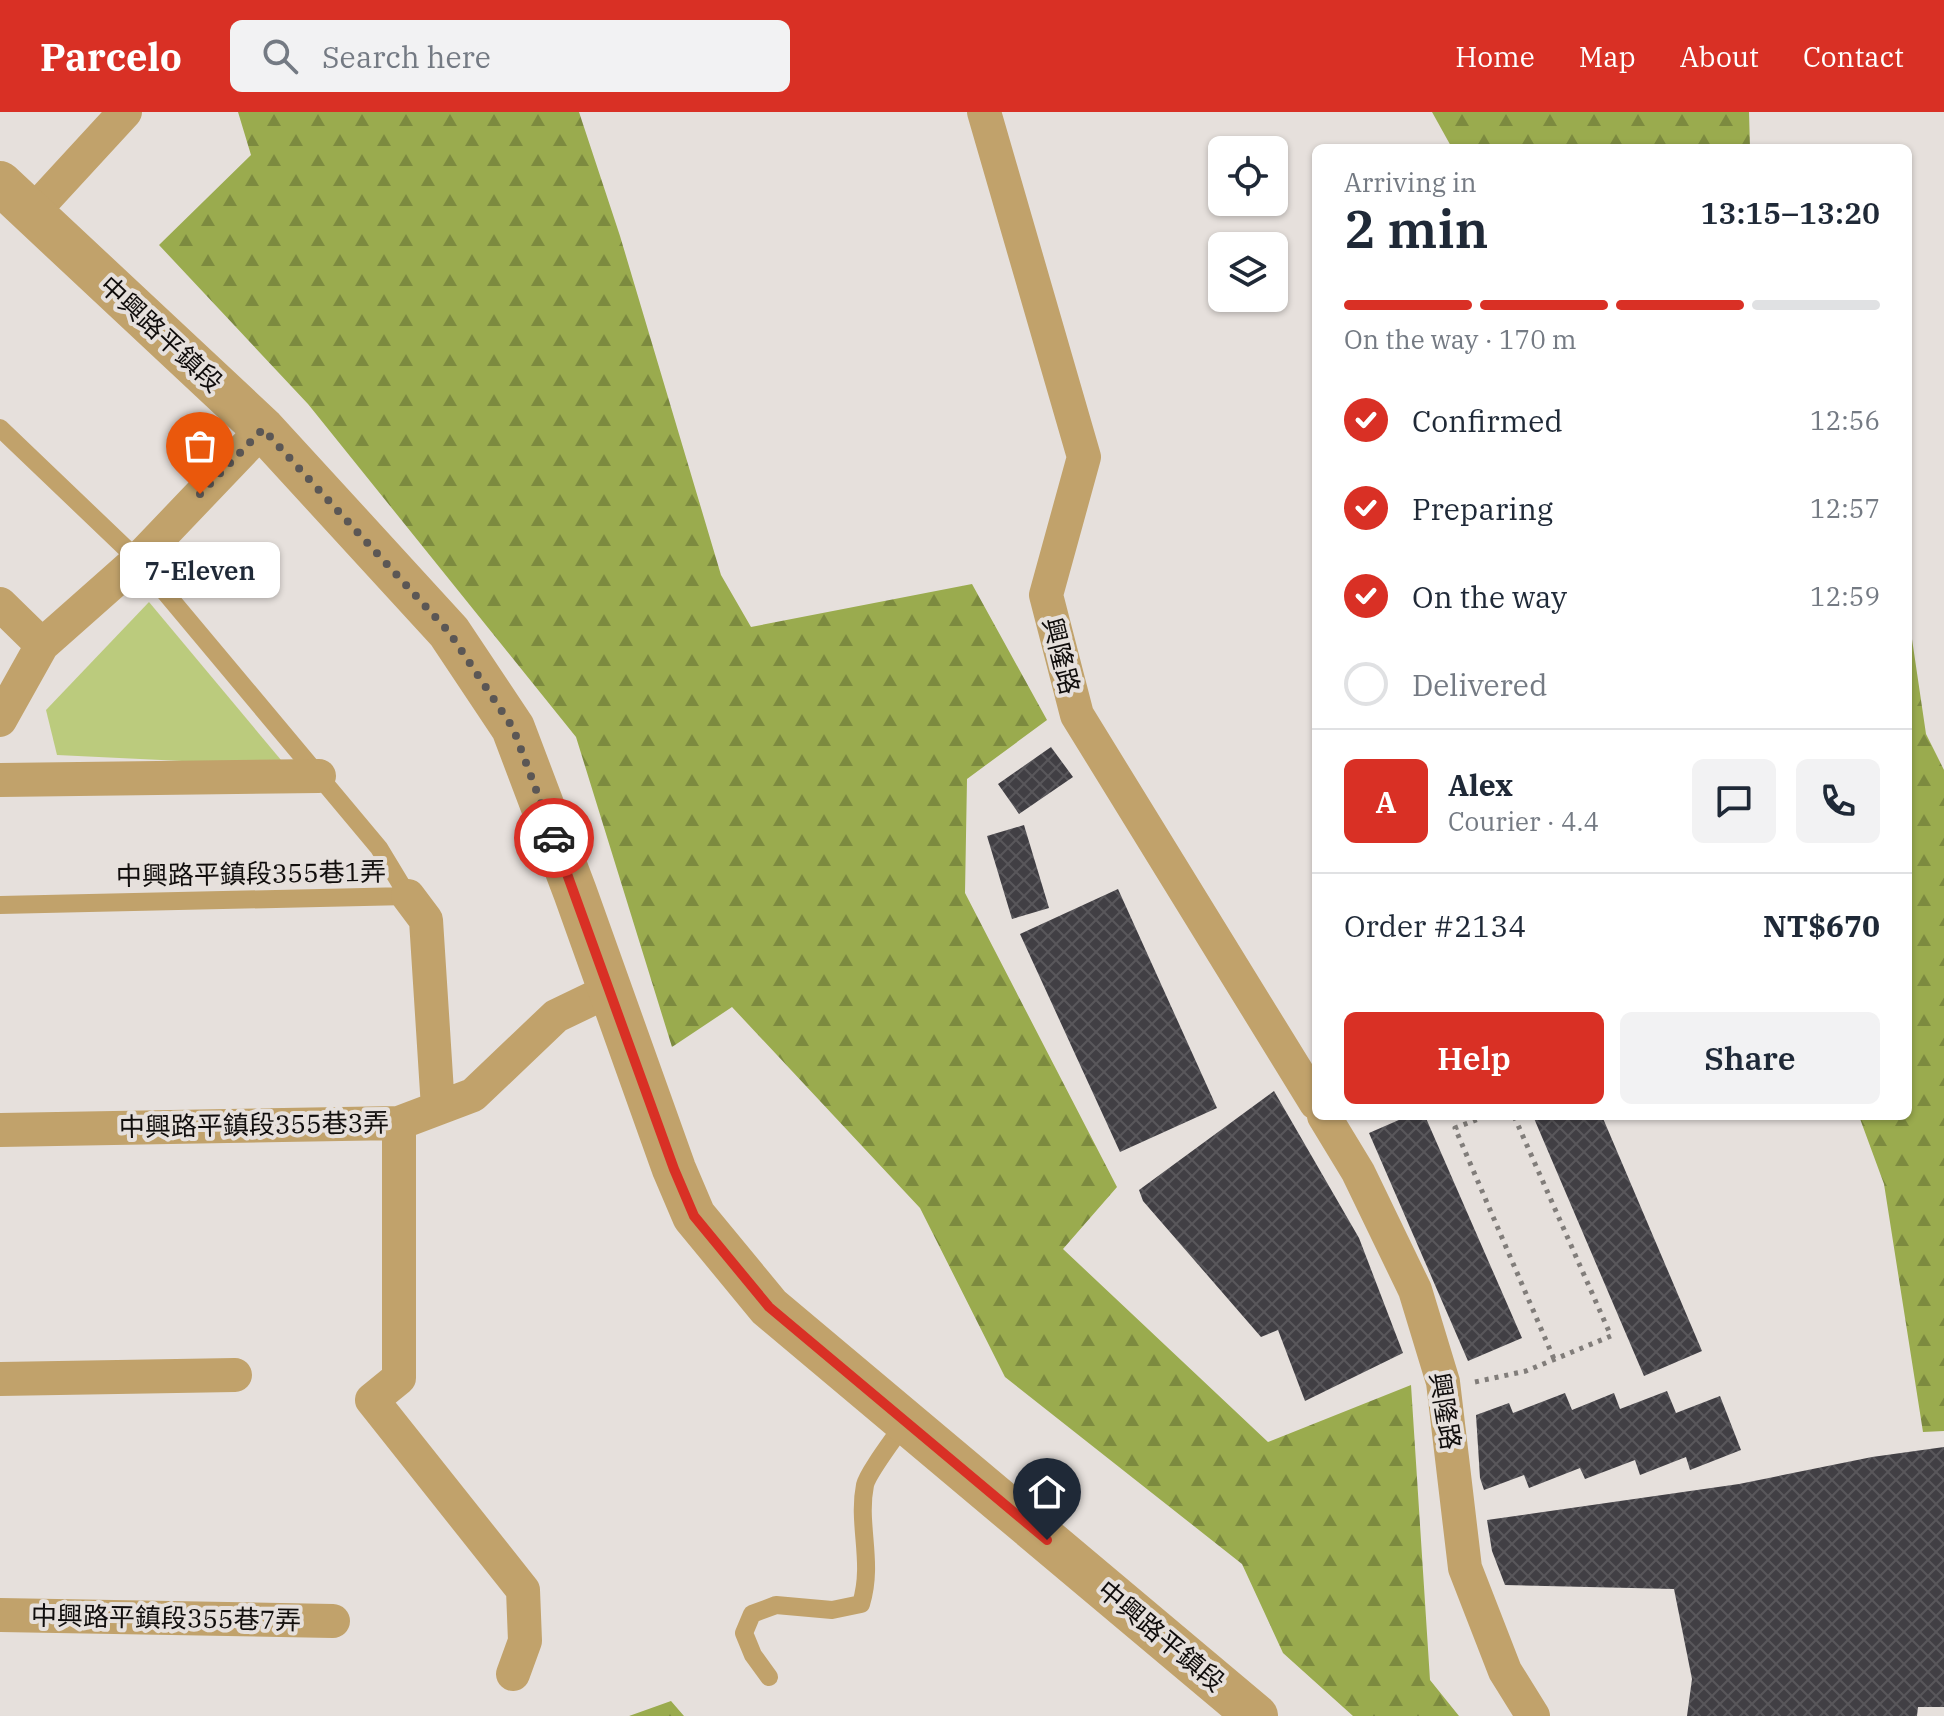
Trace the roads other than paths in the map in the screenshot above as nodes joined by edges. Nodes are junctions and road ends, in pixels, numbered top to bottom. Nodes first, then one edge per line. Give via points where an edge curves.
1 (125, 112) edge
2 (984, 112) edge
3 (0, 183) edge
4 (32, 213) junction
5 (0, 428) edge
6 (263, 429) junction
7 (138, 560) junction
8 (0, 604) edge
9 (42, 645) junction
10 (0, 720) edge
11 (319, 776) junction
12 (0, 780) edge
13 (408, 896) junction
14 (0, 905) edge
15 (610, 990) junction
16 (1312, 1097) edge
17 (438, 1108) junction
18 (1326, 1120) edge
19 (399, 1123) junction
20 (0, 1130) edge
21 (235, 1375) dead end
22 (0, 1379) edge
23 (906, 1421) junction
24 (0, 1615) edge
25 (333, 1621) dead end
26 (513, 1674) dead end
27 (769, 1677) dead end
28 (1239, 1710) edge
29 (1533, 1716) edge

1 - 4 street
2 - 16 street, 興隆路 via 1084,457 1046,595 1077,715
3 - 4 street, 中興路平鎮段
4 - 6 street, 中興路平鎮段
5 - 7 lane, 中興路平鎮段355巷1弄
6 - 7 street
6 - 15 street, 中興路平鎮段 via 449,632 513,728
7 - 9 street
7 - 11 lane, 中興路平鎮段355巷1弄
8 - 9 street
9 - 10 street
11 - 12 street
11 - 13 lane, 中興路平鎮段355巷1弄 via 379,848
13 - 14 lane, 中興路平鎮段355巷1弄
13 - 17 street via 426,920
15 - 17 street, 中興路平鎮段355巷3弄 via 556,1016 473,1095
15 - 23 street, 中興路平鎮段 via 694,1216 769,1307
17 - 19 street, 中興路平鎮段355巷3弄
18 - 29 street, 興隆路 via 1415,1290 1443,1382 1465,1568 1505,1671
19 - 20 street, 中興路平鎮段355巷3弄
19 - 26 street via 399,1378 372,1400 523,1590 525,1641
21 - 22 street
23 - 27 lane via 865,1482 868,1556 861,1604 832,1610 776,1605 752,1614 744,1633
23 - 28 street, 中興路平鎮段
24 - 25 street, 中興路平鎮段355巷7弄

